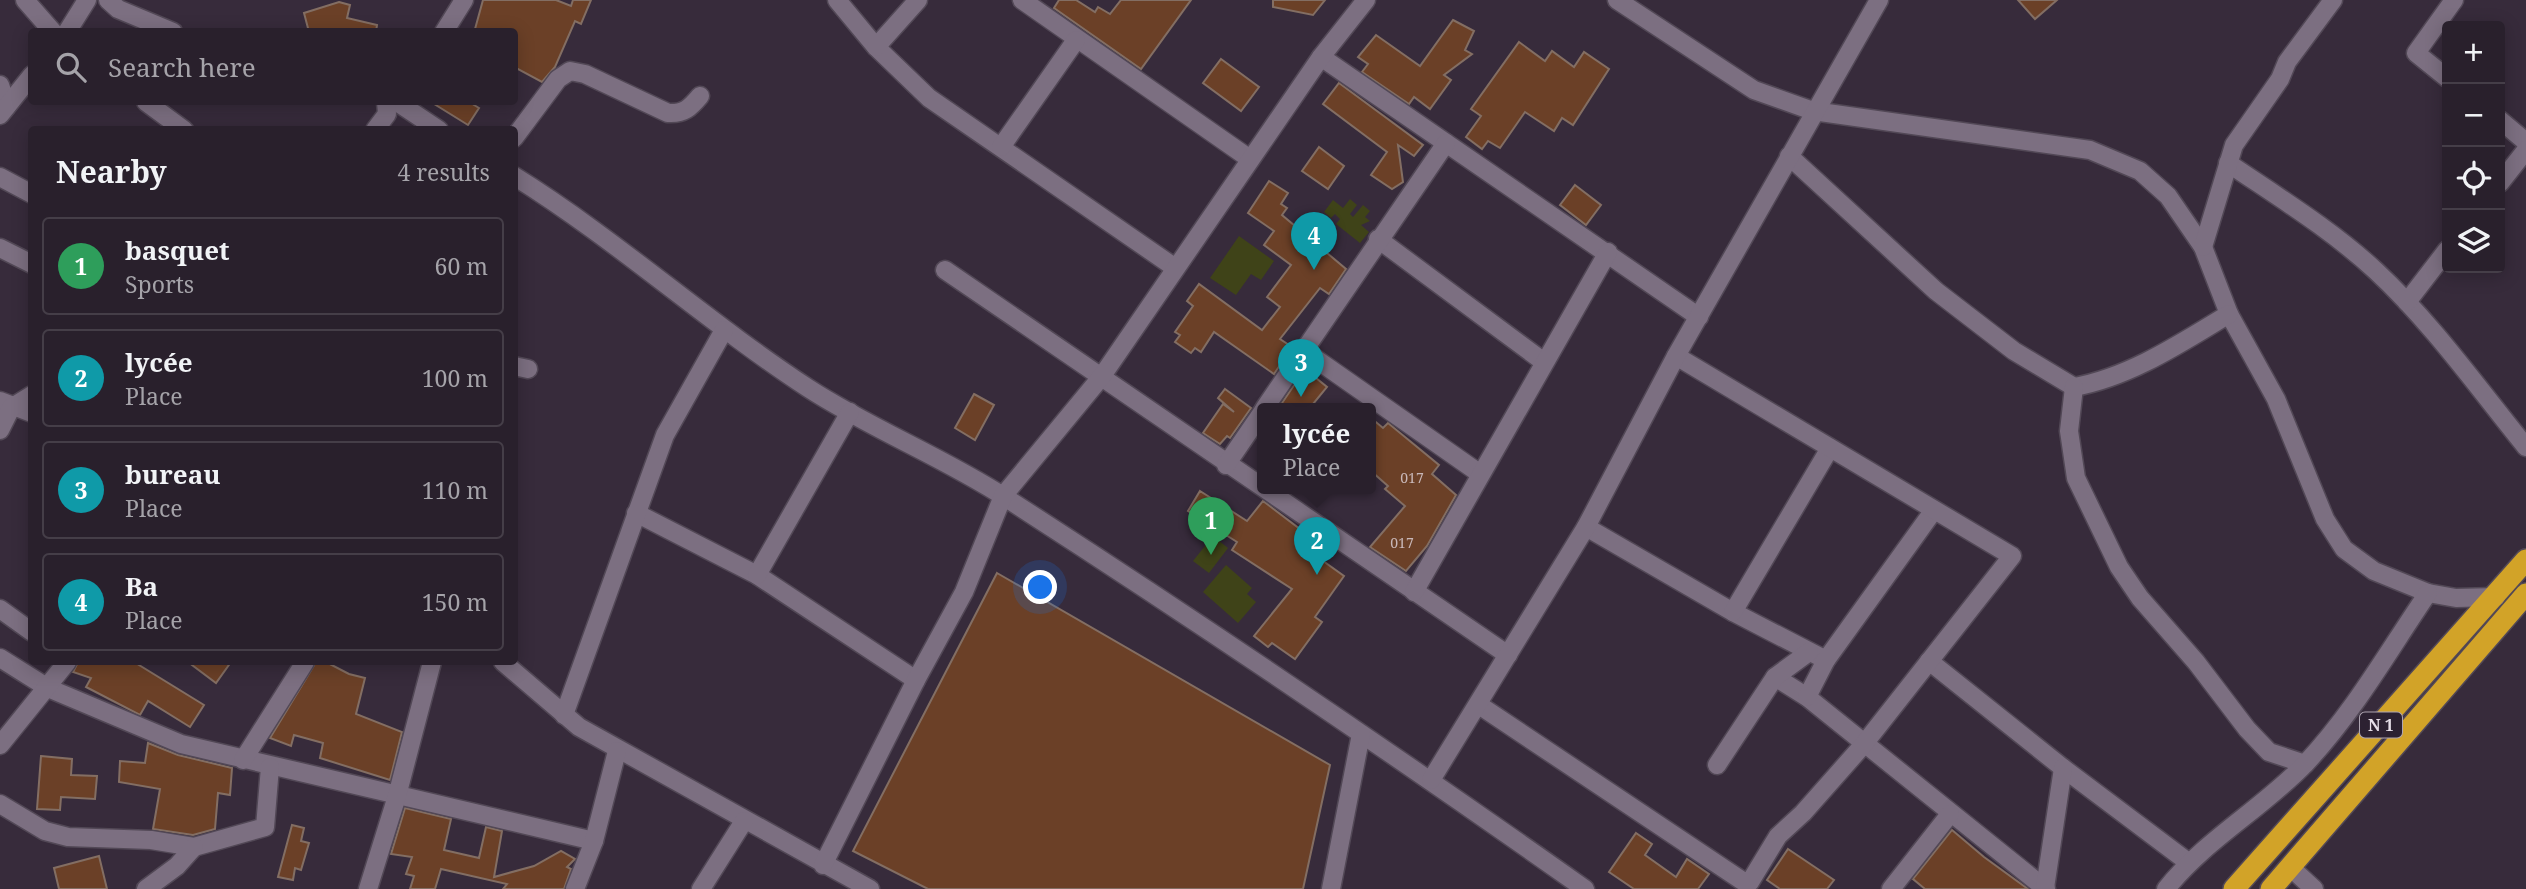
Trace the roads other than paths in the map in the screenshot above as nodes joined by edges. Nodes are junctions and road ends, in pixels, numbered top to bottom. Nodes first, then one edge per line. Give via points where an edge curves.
1 (25, 0) edge
2 (87, 0) edge
3 (464, 0) edge
4 (837, 0) edge
5 (919, 0) edge
6 (1022, 0) edge
7 (1366, 0) edge
8 (1617, 0) edge
9 (1879, 0) edge
10 (2333, 0) edge
11 (2455, 0) edge
12 (118, 3) edge
13 (50, 28) edge
14 (69, 28) edge
15 (165, 28) edge
16 (446, 28) edge
17 (1076, 40) junction
18 (876, 47) junction
19 (1321, 57) junction
20 (2442, 74) edge
21 (28, 80) edge
22 (0, 85) edge
23 (700, 96) dead end
24 (150, 105) edge
25 (386, 105) edge
26 (402, 105) edge
27 (3, 110) edge
28 (1813, 111) junction
29 (2505, 124) edge
30 (179, 126) edge
31 (378, 126) edge
32 (433, 126) edge
33 (518, 133) edge
34 (2526, 142) edge
35 (1446, 143) junction
36 (1001, 147) junction
37 (2526, 150) edge
38 (1789, 156) junction
39 (1250, 159) junction
40 (2228, 163) junction
41 (0, 177) edge
42 (2505, 177) edge
43 (518, 179) edge
44 (28, 192) edge
45 (1378, 239) junction
46 (2203, 247) junction
47 (0, 248) edge
48 (1608, 252) junction
49 (2442, 256) edge
50 (28, 262) edge
51 (1174, 267) junction
52 (945, 270) dead end
53 (2407, 302) junction
54 (2229, 314) junction
55 (1699, 317) junction
56 (724, 330) junction
57 (1303, 350) junction
58 (1676, 356) junction
59 (1545, 362) junction
60 (1102, 376) junction
61 (2074, 387) junction
62 (28, 396) edge
63 (1269, 403) edge
64 (6, 404) edge
65 (28, 412) edge
66 (850, 412) junction
67 (1257, 420) edge
68 (0, 430) edge
69 (2526, 447) edge
70 (1830, 448) junction
71 (1226, 465) junction
72 (1479, 473) junction
73 (1257, 486) edge
74 (1269, 494) edge
75 (1003, 496) junction
76 (1934, 510) junction
77 (636, 513) junction
78 (1586, 527) junction
79 (2526, 560) edge
80 (758, 575) junction
81 (1414, 592) junction
82 (2428, 593) junction
83 (2526, 594) edge
84 (2496, 597) junction
85 (0, 609) edge
86 (1733, 612) junction
87 (28, 629) edge
88 (1809, 652) junction
89 (1508, 655) junction
90 (0, 658) edge
91 (1826, 660) junction
92 (1929, 661) junction
93 (65, 665) edge
94 (303, 665) edge
95 (431, 665) edge
96 (506, 665) edge
97 (1776, 677) junction
98 (916, 680) junction
99 (48, 688) junction
100 (1807, 697) junction
101 (1479, 705) junction
102 (564, 715) junction
103 (1361, 734) junction
104 (1864, 744) junction
105 (0, 745) edge
106 (617, 751) junction
107 (243, 760) junction
108 (2305, 764) junction
109 (1717, 765) dead end
110 (270, 767) junction
111 (2063, 768) junction
112 (1431, 780) junction
113 (397, 796) junction
114 (0, 804) edge
115 (1950, 814) junction
116 (744, 821) junction
117 (594, 841) junction
118 (194, 847) junction
119 (2188, 862) junction
120 (823, 864) junction
121 (2290, 867) junction
122 (146, 889) edge
123 (368, 889) edge
124 (575, 889) edge
125 (701, 889) edge
126 (870, 889) edge
127 (1331, 889) edge
128 (1585, 889) edge
129 (1891, 889) edge
130 (2045, 889) edge
131 (2166, 889) edge
132 (2234, 889) edge
133 (2271, 889) edge
134 (2314, 889) edge

1 - 13 street
2 - 14 street
3 - 16 street
4 - 18 street
5 - 18 street
6 - 17 street
7 - 19 street
8 - 28 street via 1754,90
9 - 28 street
10 - 40 street via 2287,62 2234,145
11 - 20 street via 2416,53
12 - 15 street
17 - 36 street
17 - 39 street
18 - 36 street via 929,98
19 - 35 street
19 - 39 street
21 - 27 street
22 - 27 street
23 - 33 street via 689,109 668,113 570,71 558,79
24 - 30 street
25 - 31 street via 387,114
26 - 32 street
28 - 38 street
28 - 46 street via 2091,150 2140,171 2168,196
29 - 34 street
35 - 45 street
35 - 48 street
36 - 51 street
37 - 42 street
38 - 55 street
38 - 61 street via 1936,290 2014,351
39 - 51 street
40 - 46 street
40 - 53 street via 2325,229
41 - 44 street
43 - 56 street
45 - 57 street
45 - 59 street
46 - 54 street
47 - 50 street
48 - 55 street
48 - 59 street
49 - 53 street
51 - 60 street
52 - 60 street
53 - 69 street
54 - 61 street via 2165,353 2098,383
54 - 82 street via 2276,399 2325,519 2344,549 2374,571
55 - 58 street
56 - 66 street
56 - 77 street via 677,409
57 - 63 street
57 - 72 street
58 - 70 street
58 - 78 street
59 - 72 street
60 - 71 street
60 - 75 street
61 - 108 street via 2069,431 2076,478 2119,568 2247,729 2269,752
62 - 64 street
64 - 65 street
64 - 68 street
66 - 75 street
66 - 80 street
67 - 71 street
70 - 76 street
70 - 86 street
71 - 73 street
72 - 81 street
74 - 81 street
75 - 98 street via 964,592
75 - 103 street
76 - 91 street
76 - 92 street via 2012,556
77 - 80 street
77 - 102 street
78 - 86 street
78 - 89 street
79 - 84 highway, N 1
80 - 98 street
81 - 89 street
82 - 84 street
82 - 108 street via 2349,711
83 - 121 highway, N 1
84 - 132 highway, N 1
85 - 87 street
86 - 88 street
88 - 91 street
88 - 97 street
89 - 101 street
90 - 99 street
91 - 100 street
92 - 104 street
92 - 111 street
93 - 99 street
94 - 107 street
95 - 113 street
96 - 102 street
97 - 100 street
97 - 109 street
98 - 120 street
99 - 105 street
99 - 107 street via 181,744
100 - 104 street
101 - 104 street via 1744,882 1754,878 1778,836
101 - 112 street
102 - 106 street
103 - 112 street
103 - 127 street
104 - 115 street
106 - 116 street
106 - 117 street
107 - 110 street
108 - 119 street
110 - 113 street
110 - 118 street via 265,827
111 - 119 street
111 - 130 street
112 - 128 street
113 - 117 street
113 - 123 street
114 - 118 street via 56,836 151,840
115 - 129 street
115 - 130 street
116 - 120 street
116 - 125 street
117 - 124 street
118 - 122 street
119 - 131 street
120 - 126 street
121 - 133 highway, N 1
121 - 134 street

